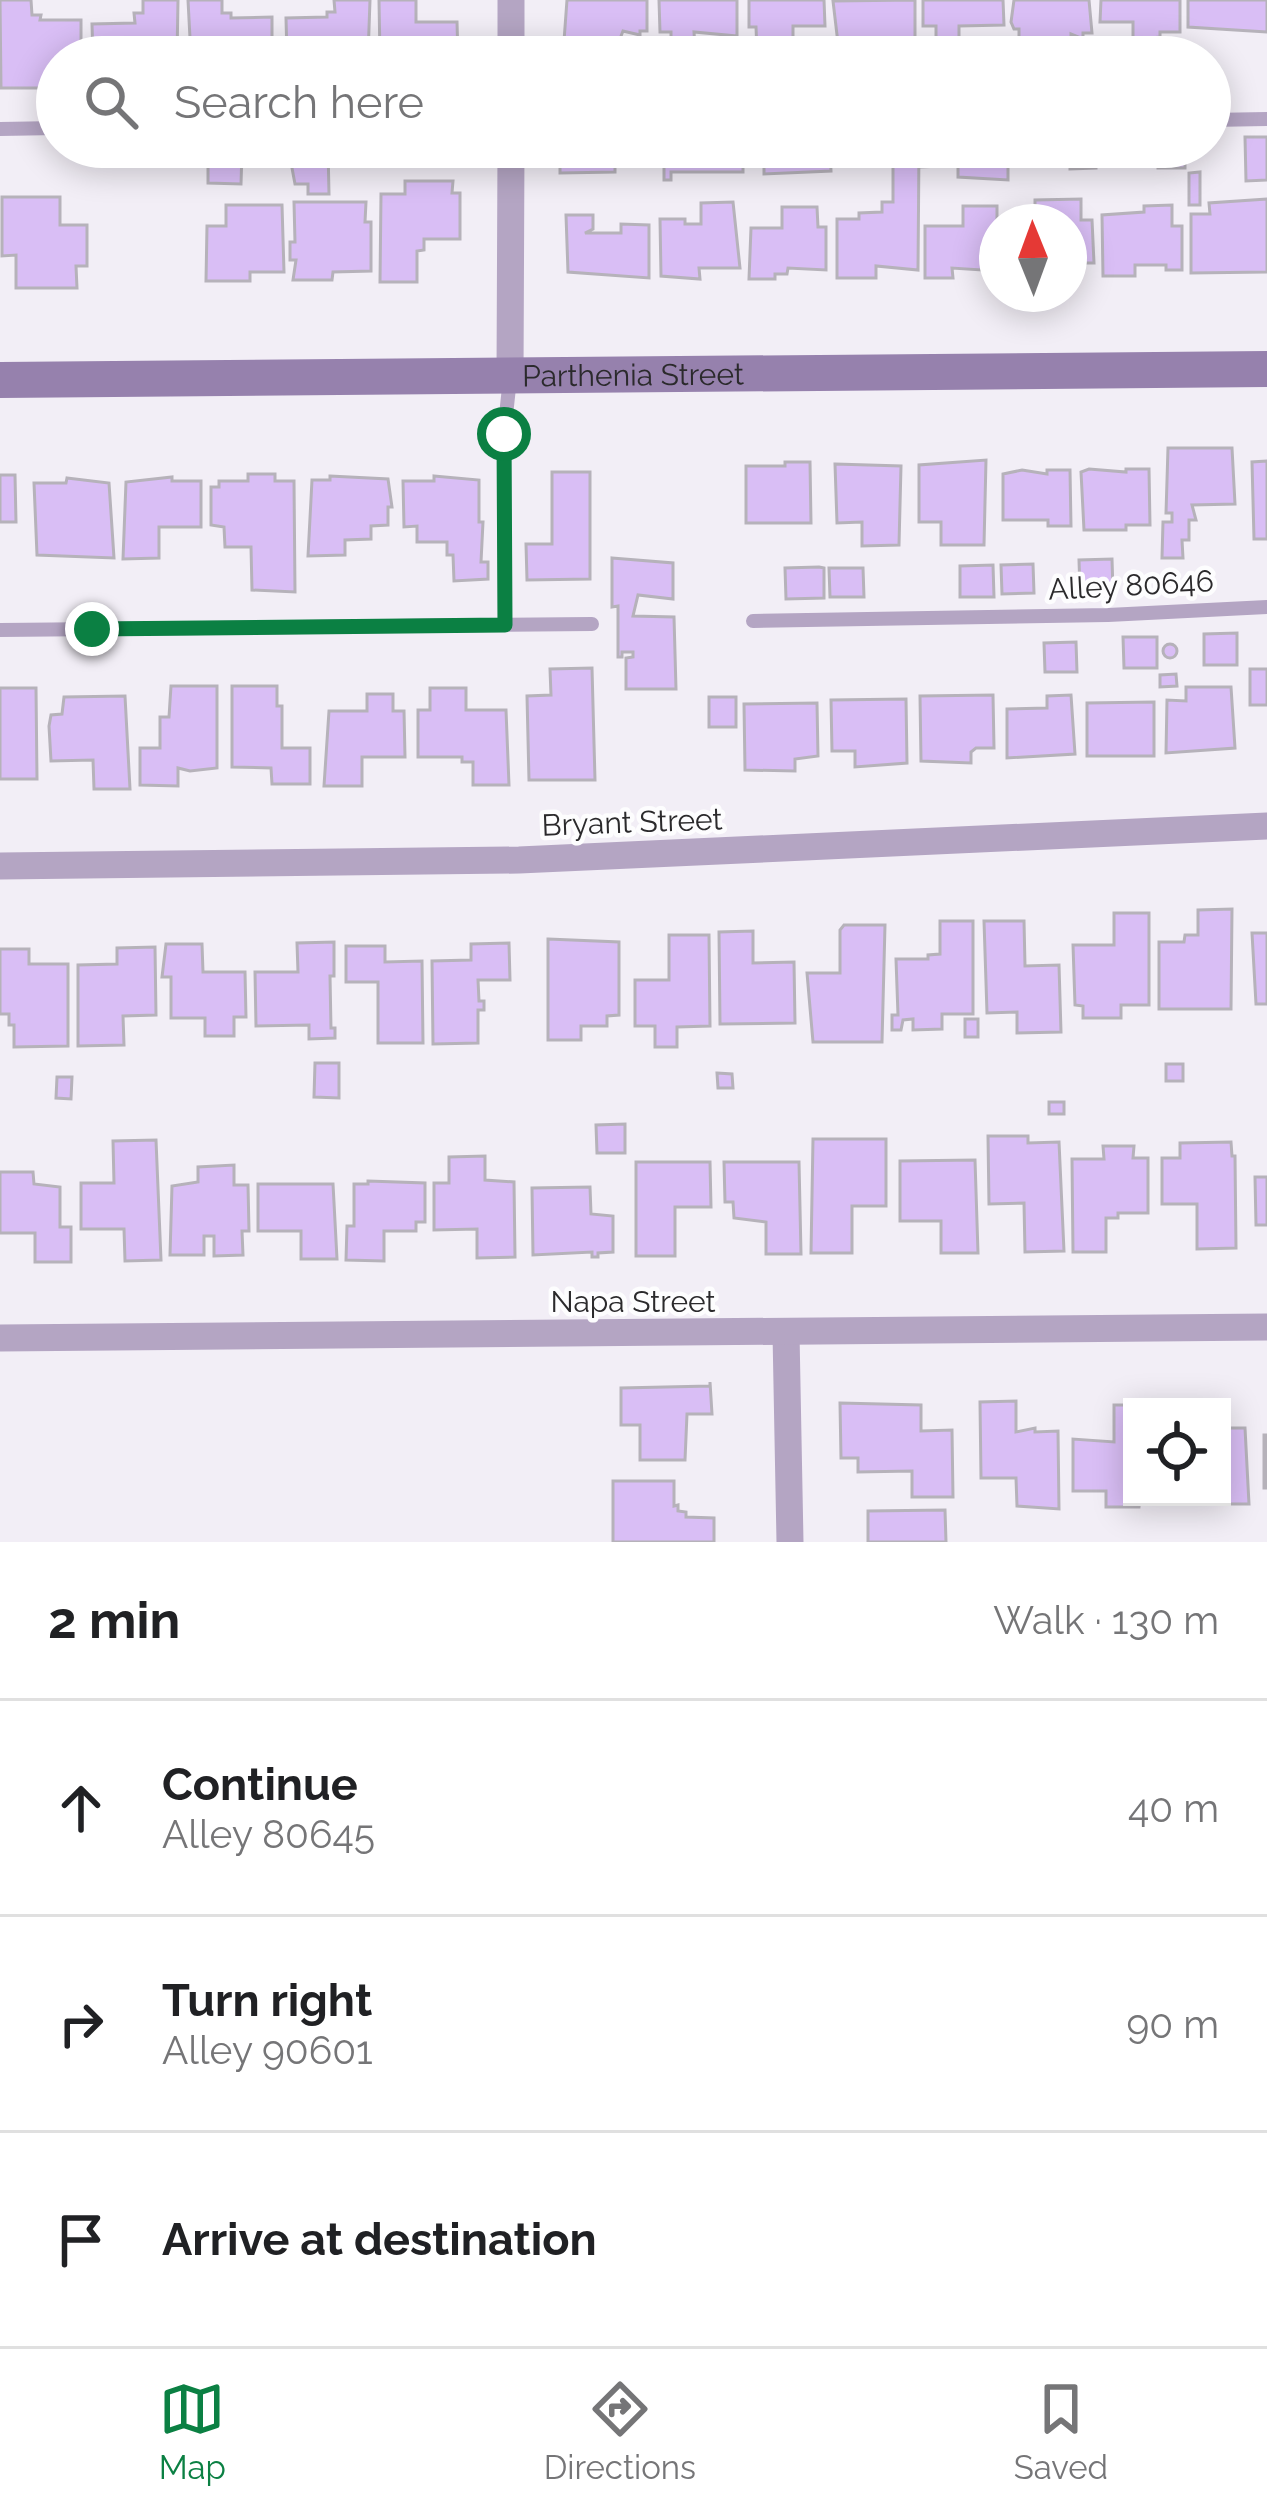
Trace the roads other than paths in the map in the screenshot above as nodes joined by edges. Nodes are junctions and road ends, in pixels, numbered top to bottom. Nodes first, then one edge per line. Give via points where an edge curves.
1 (511, 0) edge
2 (511, 36) edge
3 (1267, 119) edge
4 (1231, 120) edge
5 (36, 128) edge
6 (0, 129) edge
7 (512, 168) edge
8 (1267, 369) edge
9 (510, 375) junction
10 (0, 380) edge
11 (1267, 607) edge
12 (754, 622) dead end
13 (592, 624) dead end
14 (505, 625) junction
15 (0, 630) edge
16 (1267, 826) edge
17 (0, 866) edge
18 (1267, 1327) edge
19 (786, 1334) junction
20 (0, 1338) edge
21 (790, 1542) edge

1 - 2 street
3 - 4 lane
5 - 6 lane
7 - 9 street
8 - 9 main road, Parthenia Street
9 - 10 main road, Parthenia Street
9 - 14 lane
11 - 12 lane, Alley 80646
13 - 14 lane
14 - 15 lane
16 - 17 street, Bryant Street via 519,860
18 - 19 street, Napa Street
19 - 20 street, Napa Street
19 - 21 street

